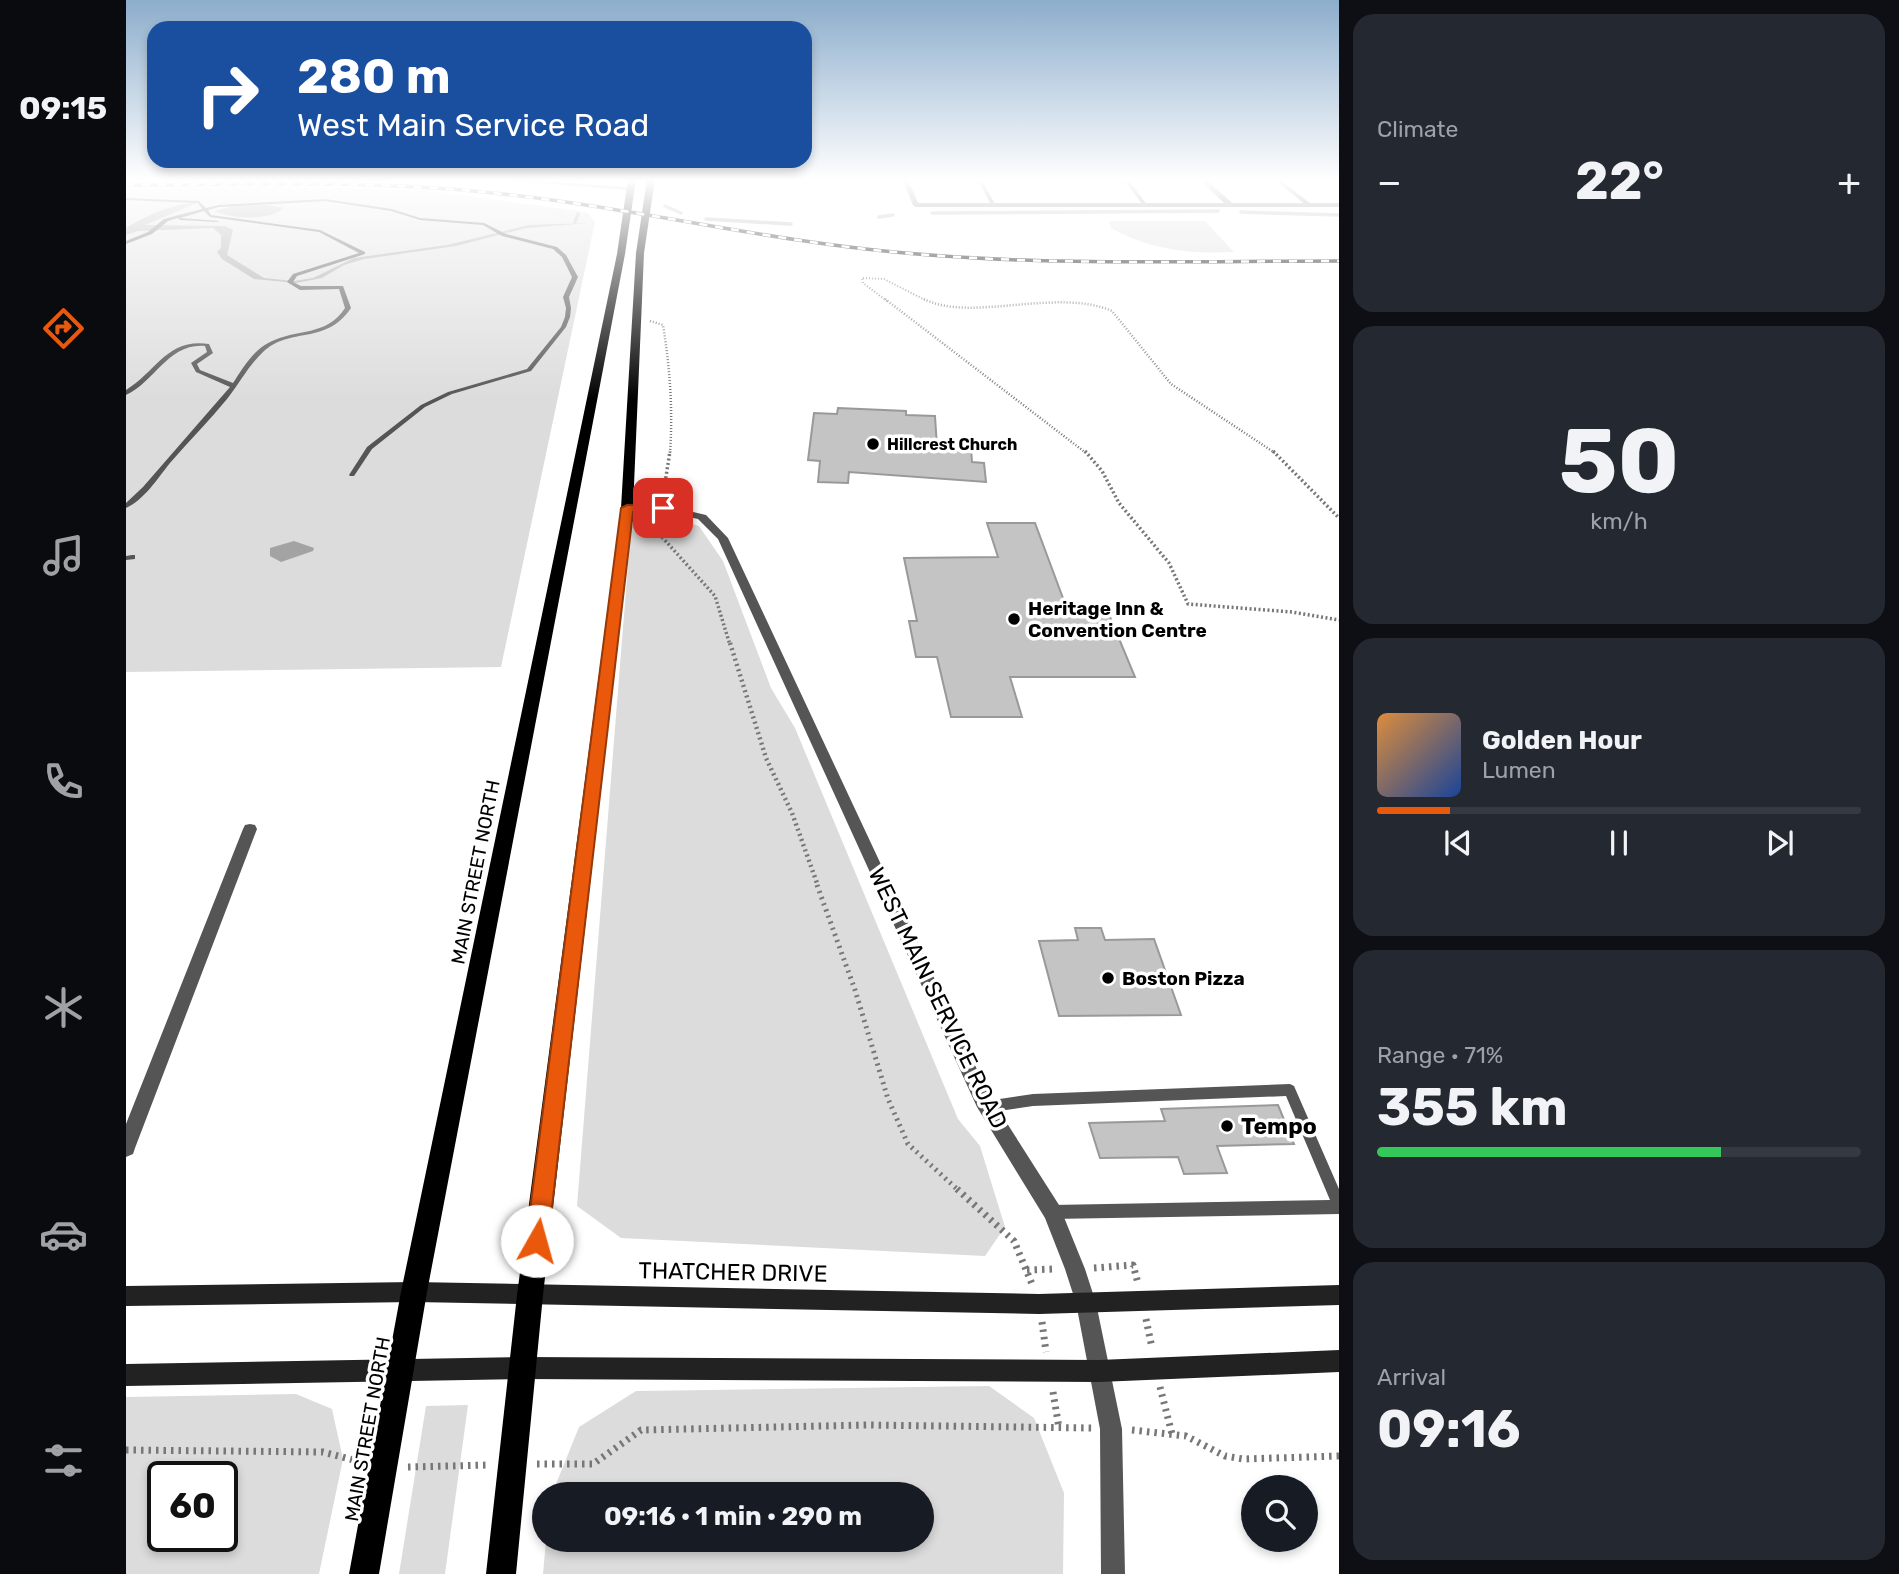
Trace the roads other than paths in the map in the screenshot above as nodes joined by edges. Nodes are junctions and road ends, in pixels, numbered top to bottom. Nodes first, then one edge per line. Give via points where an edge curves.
1 (362, 252) edge
2 (560, 252) edge
3 (621, 252) edge
4 (640, 252) edge
5 (234, 386) junction
6 (126, 393) edge
7 (352, 475) dead end
8 (126, 506) edge
9 (627, 508) junction
10 (250, 829) dead end
11 (986, 1107) junction
12 (126, 1148) edge
13 (1339, 1206) edge
14 (1052, 1212) junction
15 (414, 1292) junction
16 (530, 1295) junction
17 (1339, 1295) edge
18 (126, 1296) edge
19 (1086, 1303) junction
20 (1339, 1361) edge
21 (523, 1368) junction
22 (400, 1371) junction
23 (1099, 1371) junction
24 (126, 1375) edge
25 (364, 1574) edge
26 (501, 1574) edge
27 (1113, 1574) edge

1 - 5 lane via 300,273 290,282 300,288 341,287 348,308 343,318 267,345
2 - 7 lane via 575,277 566,297 570,305 566,326 529,370 450,393 424,406 369,447
3 - 15 main road, MAIN STREET NORTH
4 - 9 main road
5 - 6 lane via 198,371 194,363 210,353 207,345 199,343 176,349 141,386
5 - 8 lane via 189,442
9 - 11 street, WEST MAIN SERVICE ROAD via 663,508 702,517 723,538
9 - 16 main road
10 - 12 street
11 - 13 lane via 1033,1100 1290,1090
11 - 14 street, WEST MAIN SERVICE ROAD
13 - 14 lane
14 - 19 street, WEST MAIN SERVICE ROAD
15 - 16 main road, THATCHER DRIVE
15 - 18 main road, THATCHER DRIVE
15 - 22 main road, MAIN STREET NORTH
16 - 19 main road, THATCHER DRIVE
16 - 21 main road
17 - 19 main road, THATCHER DRIVE
19 - 23 street, WEST MAIN SERVICE ROAD
20 - 23 main road
21 - 22 main road
21 - 23 main road
21 - 26 main road
22 - 24 main road
22 - 25 main road, MAIN STREET NORTH
23 - 27 street, WEST MAIN SERVICE ROAD via 1111,1429

